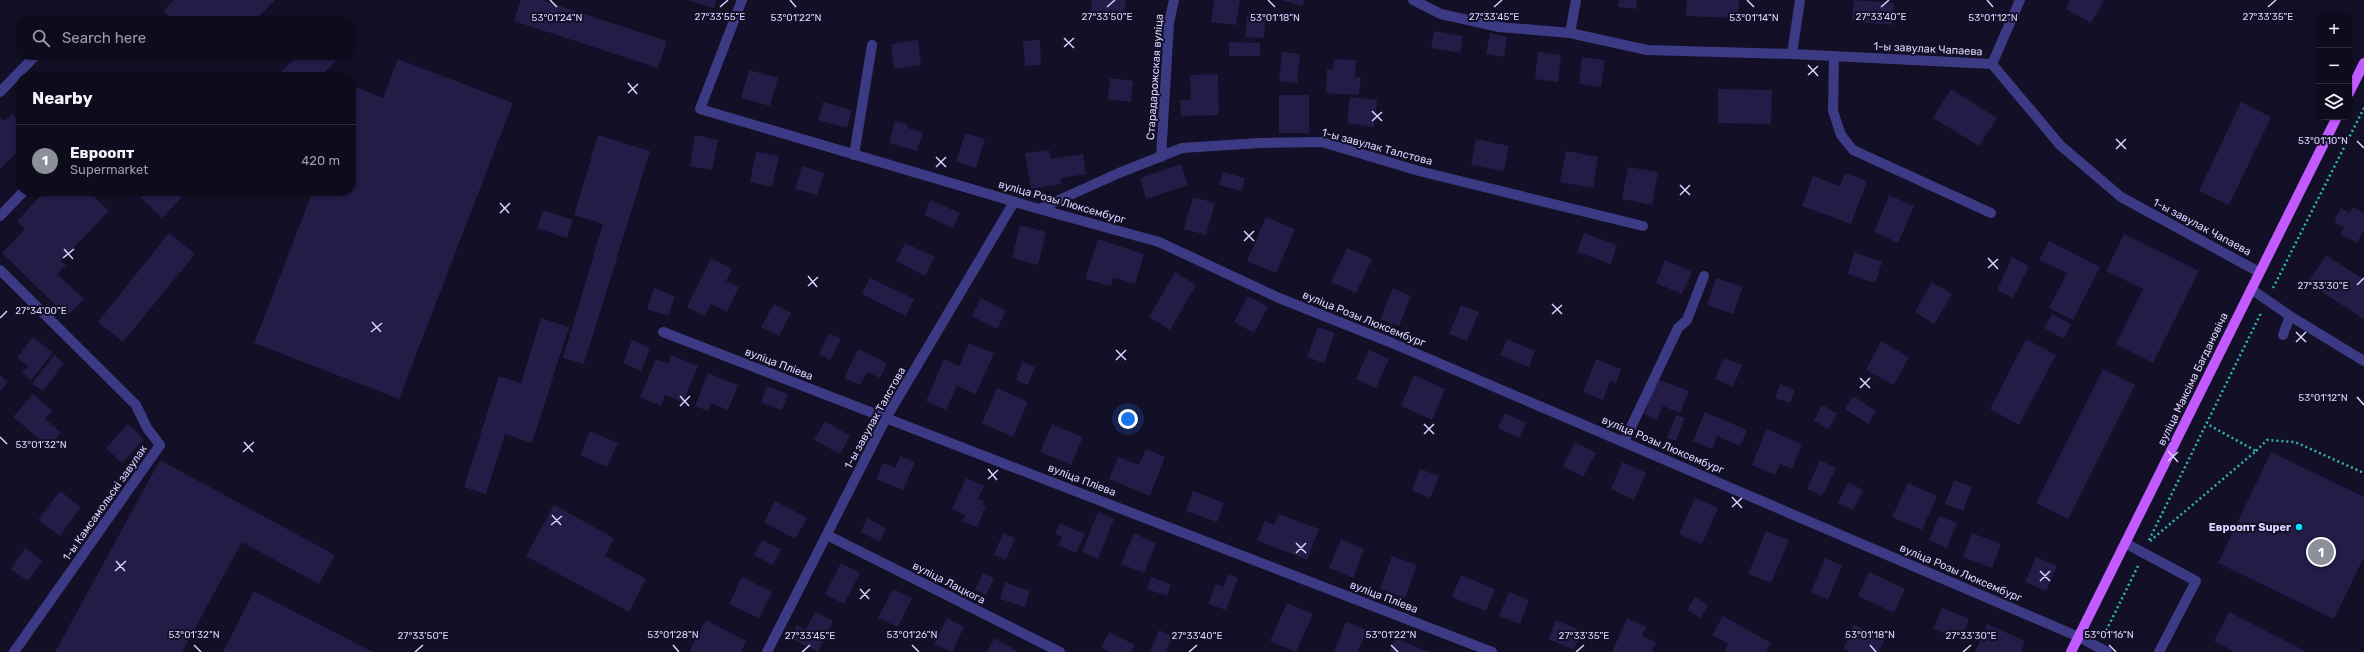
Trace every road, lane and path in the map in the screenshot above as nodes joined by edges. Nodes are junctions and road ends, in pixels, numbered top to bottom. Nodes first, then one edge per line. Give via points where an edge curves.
1 (742, 0) edge
2 (1174, 0) edge
3 (1413, 0) edge
4 (1576, 0) edge
5 (1800, 0) edge
6 (2020, 0) edge
7 (1570, 33) junction
8 (872, 44) dead end
9 (1792, 54) junction
10 (1834, 56) junction
11 (31, 60) edge
12 (2364, 63) edge
13 (1992, 64) junction
14 (19, 72) edge
15 (16, 76) edge
16 (2352, 87) edge
17 (0, 92) edge
18 (2364, 108) edge
19 (2335, 120) edge
20 (854, 155) junction
21 (1161, 157) junction
22 (19, 196) edge
23 (1014, 202) junction
24 (1039, 209) junction
25 (1991, 213) dead end
26 (0, 216) edge
27 (1643, 226) dead end
28 (0, 270) edge
29 (2259, 272) junction
30 (1704, 276) dead end
31 (2251, 289) junction
32 (2267, 300) junction
33 (2290, 316) junction
34 (663, 332) dead end
35 (2284, 336) dead end
36 (2364, 362) edge
37 (886, 418) junction
38 (2207, 424) junction
39 (1624, 442) junction
40 (2256, 451) junction
41 (2364, 473) edge
42 (827, 534) junction
43 (2125, 543) junction
44 (2144, 553) junction
45 (2078, 637) junction
46 (2102, 650) edge
47 (14, 652) edge
48 (767, 652) edge
49 (1060, 652) edge
50 (1492, 652) edge
51 (2071, 652) edge
52 (2159, 652) edge

1 - 20 street, вуліца Розы Люксембург via 700,109
2 - 21 street, Старадарожская вуліца via 1169,23
3 - 7 street, 1-ы завулак Чапаева via 1441,14 1499,27
4 - 7 street
5 - 9 street
6 - 13 street
7 - 9 street, 1-ы завулак Чапаева via 1647,50
8 - 20 street
9 - 10 street, 1-ы завулак Чапаева
10 - 13 street, 1-ы завулак Чапаева
10 - 25 street via 1833,111 1841,136 1853,150
11 - 14 street
12 - 16 main road
13 - 29 street, 1-ы завулак Чапаева via 2060,145 2121,197
15 - 17 street
18 - 32 path
19 - 29 main road, вуліца Максіма Багдановіча
20 - 23 street, вуліца Розы Люксембург
21 - 24 street, 1-ы завулак Талстова
21 - 27 street, 1-ы завулак Талстова via 1182,148 1322,142 1419,171
22 - 26 street
23 - 24 street, вуліца Розы Люксембург
23 - 37 street, 1-ы завулак Талстова
24 - 39 street, вуліца Розы Люксембург via 1159,242 1279,298 1392,342
28 - 47 street, 1-ы Камсамольскі завулак via 136,405 147,428 160,445
29 - 31 main road, вуліца Максіма Багдановіча
30 - 39 street via 1687,320 1678,328
31 - 32 street
31 - 43 main road, вуліца Максіма Багдановіча
32 - 33 street
32 - 38 path
33 - 35 street
33 - 36 street
34 - 37 street, вуліца Пліева
37 - 42 street, 1-ы завулак Талстова
37 - 50 street, вуліца Пліева
38 - 40 path
38 - 40 path via 2148,542
39 - 45 street, вуліца Розы Люксембург
40 - 41 path via 2267,440 2295,442
42 - 48 street, 1-ы завулак Талстова
42 - 49 street, вуліца Лацкога
43 - 44 street
43 - 45 main road, вуліца Максіма Багдановіча
44 - 46 path
44 - 52 street via 2196,581
45 - 46 street, вуліца Розы Люксембург
45 - 51 main road, вуліца Максіма Багдановіча

